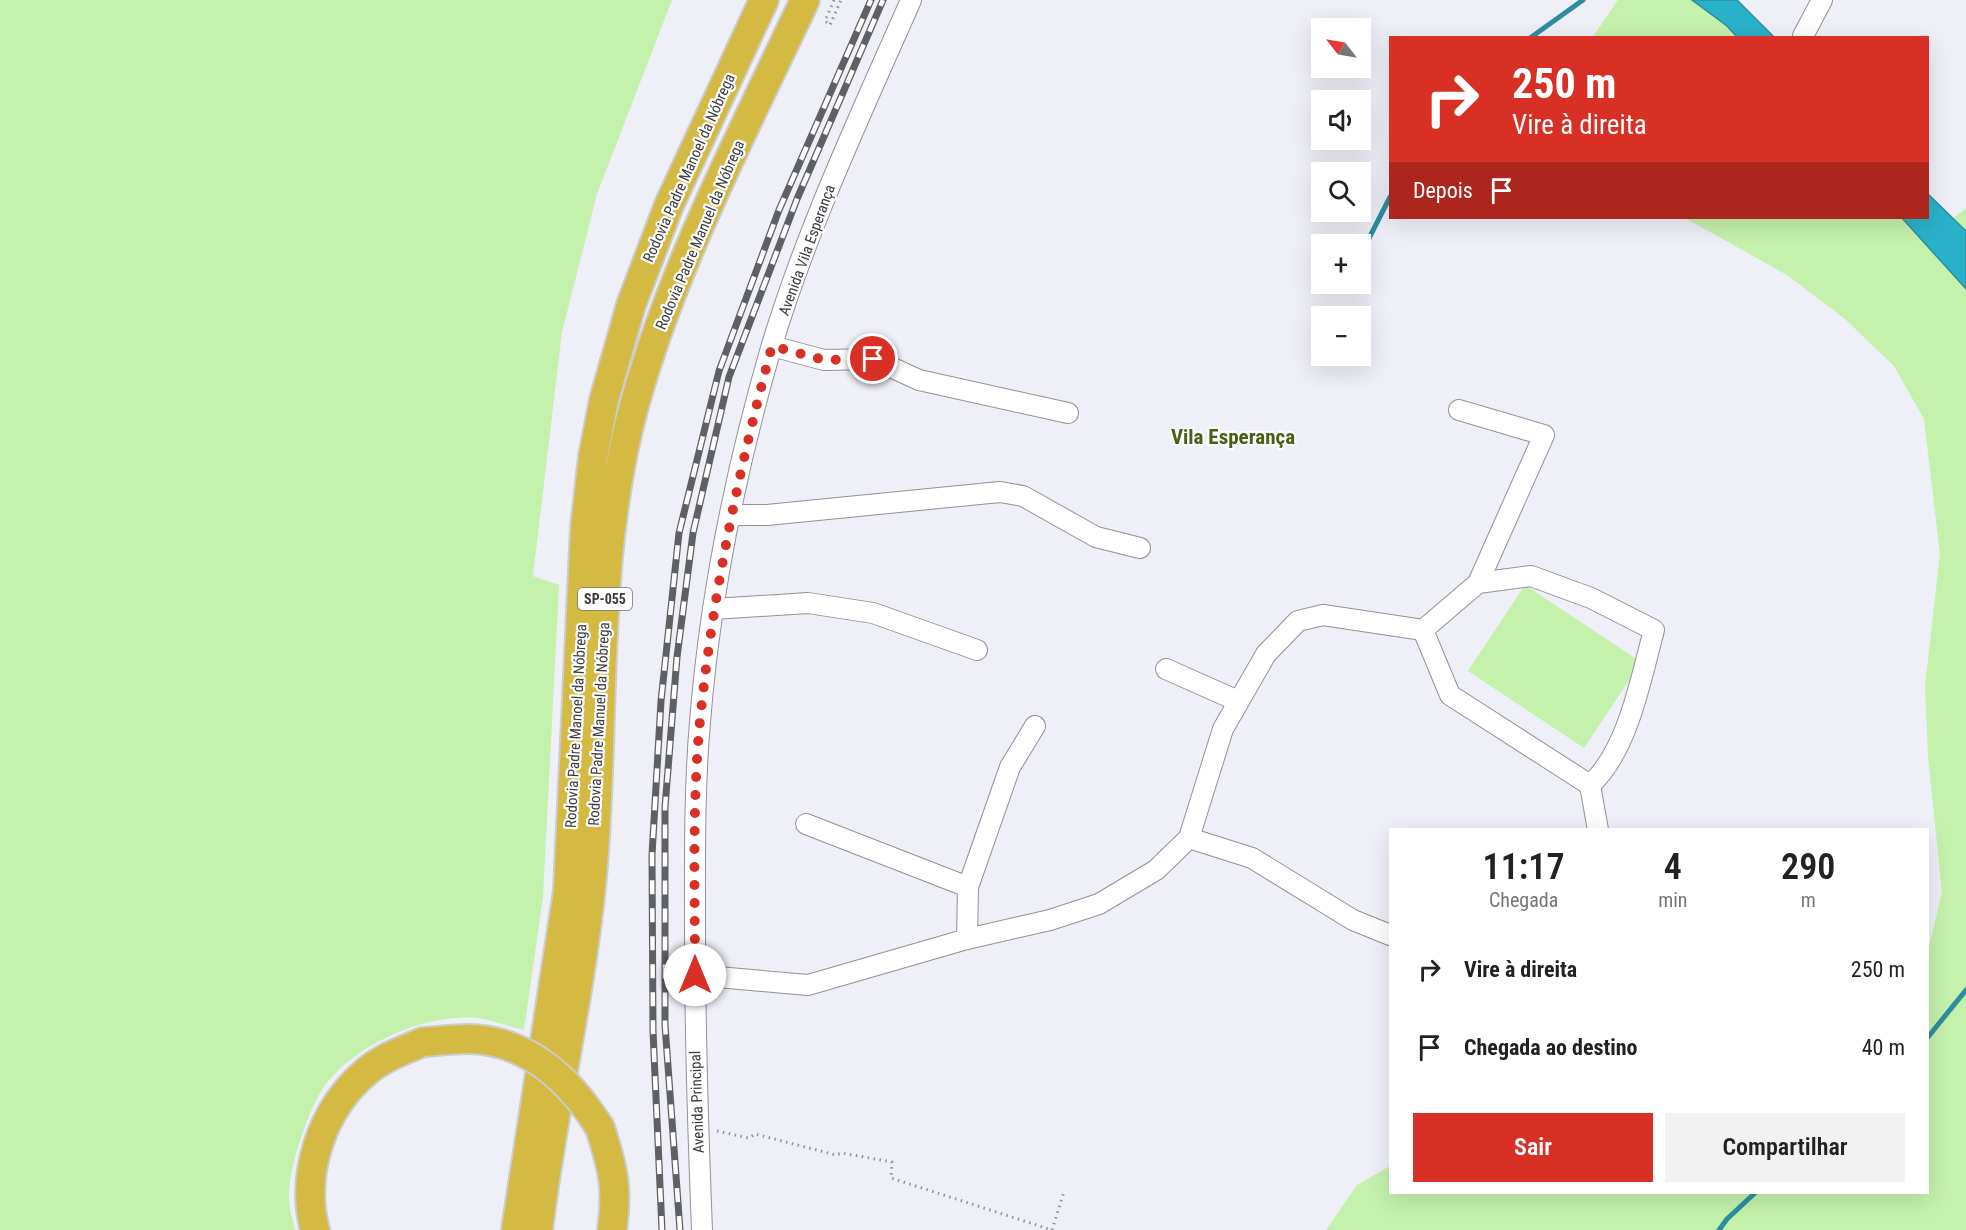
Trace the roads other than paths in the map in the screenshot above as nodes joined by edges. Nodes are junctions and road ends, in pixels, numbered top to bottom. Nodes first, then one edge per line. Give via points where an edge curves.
1 (764, 0) edge
2 (805, 0) edge
3 (911, 0) edge
4 (1822, 0) edge
5 (1803, 36) edge
6 (772, 346) junction
7 (1459, 410) dead end
8 (1068, 413) dead end
9 (731, 515) junction
10 (1140, 548) dead end
11 (1478, 583) junction
12 (713, 609) junction
13 (1423, 630) junction
14 (977, 650) dead end
15 (1166, 669) dead end
16 (1238, 701) junction
17 (1035, 726) dead end
18 (1590, 785) junction
19 (806, 824) dead end
20 (1598, 828) edge
21 (1189, 838) junction
22 (968, 887) junction
23 (1389, 935) edge
24 (967, 939) junction
25 (695, 975) junction
26 (315, 1230) edge
27 (516, 1230) edge
28 (538, 1230) edge
29 (612, 1230) edge
30 (702, 1230) edge

1 - 27 highway, Rodovia Padre Manoel da Nóbrega / SP-055 via 669,205 631,305 604,400 585,528 568,891
2 - 28 highway, Rodovia Padre Manuel da Nóbrega / SP-055 via 665,308 634,408 614,506 606,589 592,876
3 - 6 street, Avenida Vila Esperança via 819,213
4 - 5 street
6 - 8 street via 824,360 873,359 919,380
6 - 9 street, Avenida Vila Esperança
7 - 11 street via 1544,435
9 - 10 street via 767,515 1000,492 1023,496 1096,537
9 - 12 street, Avenida Vila Esperança
11 - 13 street
11 - 18 street via 1531,576 1591,598 1654,630 1630,715 1602,774
12 - 14 street via 808,603 873,613
12 - 25 street, Avenida Vila Esperança via 700,723
13 - 16 street via 1323,615 1298,621 1266,654
13 - 18 street via 1450,695
15 - 16 street
16 - 21 street via 1223,729
17 - 22 street via 1010,767
18 - 20 street
19 - 22 street
21 - 23 street via 1252,858 1353,920
21 - 24 street via 1156,870 1099,904 1050,921
22 - 24 street
24 - 25 street via 808,985
25 - 30 street, Avenida Principal
26 - 29 highway, bridge via 310,1182 319,1138 337,1103 366,1071 394,1055 423,1042 470,1039 502,1044 534,1058 570,1084 587,1106 600,1128 611,1162 616,1197

